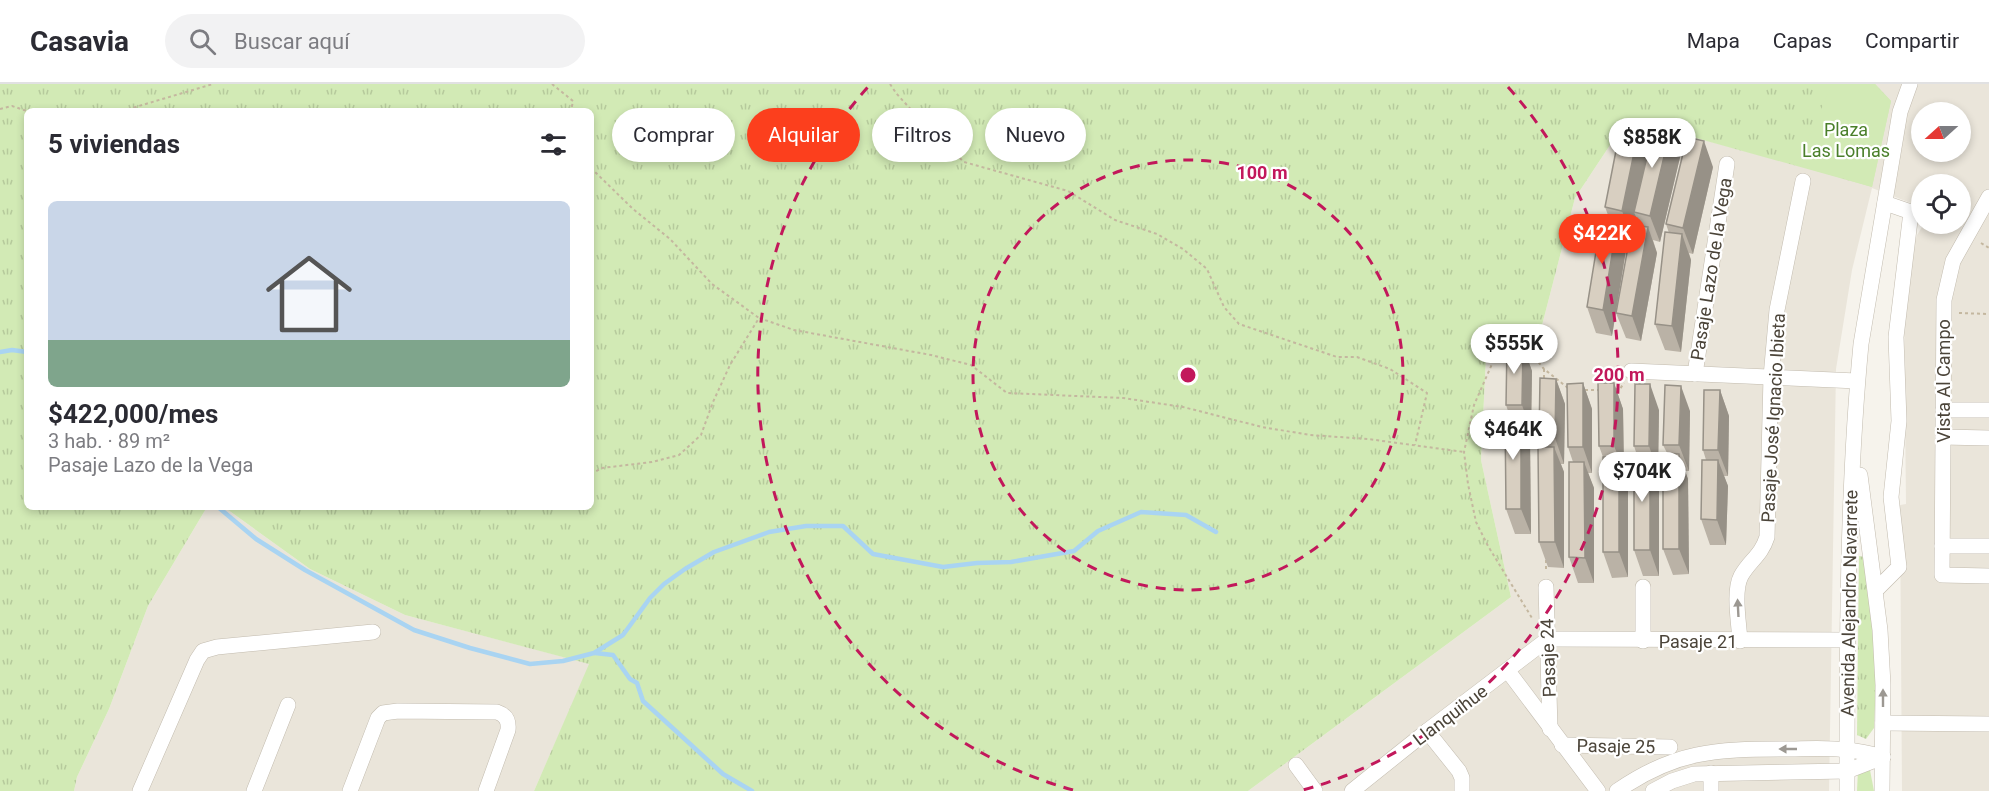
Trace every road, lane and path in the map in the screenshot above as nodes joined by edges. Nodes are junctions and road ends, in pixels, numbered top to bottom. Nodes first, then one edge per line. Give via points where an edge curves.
1 (213, 84) edge
2 (552, 84) edge
3 (890, 84) edge
4 (1910, 84) edge
5 (132, 108) edge
6 (572, 108) edge
7 (0, 109) edge
8 (24, 110) edge
9 (1727, 164) dead end
10 (594, 171) edge
11 (1803, 181) dead end
12 (1989, 196) edge
13 (1885, 202) junction
14 (1944, 313) junction
15 (1989, 314) edge
16 (759, 318) junction
17 (1544, 369) junction
18 (1631, 371) joint
19 (1695, 374) junction
20 (1771, 377) junction
21 (1544, 380) edge
22 (1857, 381) junction
23 (1610, 389) edge
24 (1581, 390) edge
25 (1600, 390) edge
26 (1571, 391) edge
27 (1943, 410) junction
28 (1989, 410) edge
29 (1856, 415) junction
30 (1943, 437) junction
31 (1989, 438) edge
32 (1415, 445) junction
33 (1464, 452) junction
34 (594, 472) edge
35 (1942, 546) junction
36 (1989, 546) edge
37 (1546, 552) edge
38 (1989, 576) edge
39 (1643, 586) dead end
40 (1546, 587) joint
41 (1876, 590) junction
42 (373, 632) dead end
43 (1548, 639) junction
44 (1847, 640) junction
45 (1643, 641) junction
46 (1740, 641) junction
47 (1508, 671) junction
48 (288, 705) dead end
49 (1883, 723) junction
50 (1989, 724) edge
51 (1550, 729) junction
52 (1427, 731) junction
53 (1562, 746) junction
54 (1670, 747) dead end
55 (1847, 750) junction
56 (1884, 757) junction
57 (1296, 765) dead end
58 (1847, 771) junction
59 (1711, 773) junction
60 (147, 788) edge
61 (1459, 789) edge
62 (254, 791) edge
63 (350, 791) edge
64 (486, 791) edge
65 (1315, 791) edge
66 (1352, 791) edge
67 (1598, 791) edge
68 (1617, 791) edge
69 (1653, 791) edge
70 (1711, 791) edge
71 (1847, 791) edge
72 (1882, 791) edge

1 - 5 path
2 - 6 path via 573,101
3 - 32 path via 934,135 964,162 1068,191 1115,220 1157,234 1183,249 1208,269 1224,307 1239,324 1337,357 1358,357 1390,369 1427,393
4 - 13 street, Avenida Alejandro Navarrete via 1900,112
7 - 8 path via 12,106
9 - 19 street, Pasaje Lazo de la Vega
10 - 16 path via 670,239 712,284
11 - 20 street, Pasaje José Ignacio Ibieta via 1777,310
12 - 14 street, Vista Al Campo via 1953,261 1945,288
13 - 22 street, Avenida Alejandro Navarrete
13 - 41 street, Avenida Alejandro Navarrete via 1911,212 1896,338 1899,421 1891,497 1899,567
14 - 15 path
14 - 27 street, Vista Al Campo
16 - 32 path via 794,330 971,365 1006,393 1123,398 1183,407 1291,432
16 - 34 path via 730,365 701,435 680,455
17 - 21 path
17 - 26 path
17 - 33 path via 1526,347 1496,355 1474,405
18 - 19 street
18 - 23 path via 1620,389
19 - 20 street
20 - 22 street
46 -> 20 street, Pasaje José Ignacio Ibieta via 1737,588 1741,576 1763,550 1767,537
22 - 29 street, Avenida Alejandro Navarrete
24 - 25 path
27 - 28 street
27 - 30 street, Vista Al Campo
29 - 41 street, Avenida Alejandro Navarrete via 1860,486
29 - 44 street, Avenida Alejandro Navarrete via 1851,456
30 - 31 street
30 - 35 street, Vista Al Campo
32 - 33 path
33 - 43 path via 1476,522 1526,609
35 - 36 street
35 - 38 street, Vista Al Campo via 1942,575
37 - 40 path
39 - 45 street
40 - 43 street, Pasaje 24
49 -> 41 street, Avenida Alejandro Navarrete
42 - 60 street via 203,651
43 - 45 street, Pasaje 21
43 - 47 street, Llanquihue
43 - 51 street, Pasaje 24
44 - 46 street, Pasaje 21
44 - 55 street, Avenida Alejandro Navarrete
45 - 46 street, Pasaje 21
47 - 51 street, Pasaje 25
47 - 52 street, Llanquihue
48 - 62 street
49 - 50 street
49 - 56 street, Avenida Alejandro Navarrete
51 - 53 street, Pasaje 25
52 - 61 street via 1459,771
52 - 66 street, Llanquihue
53 - 54 street, Pasaje 25
53 - 67 street, Pasaje 25
55 - 56 street
55 - 58 street, Avenida Alejandro Navarrete
55 -> 68 street via 1727,749 1697,753 1658,766
56 - 58 street
56 - 72 street, Avenida Alejandro Navarrete
57 - 65 street
58 - 59 street
58 - 71 street, Avenida Alejandro Navarrete
59 - 69 street via 1683,777
59 - 70 street
63 - 64 street via 378,718 383,713 398,711 504,715 508,730

